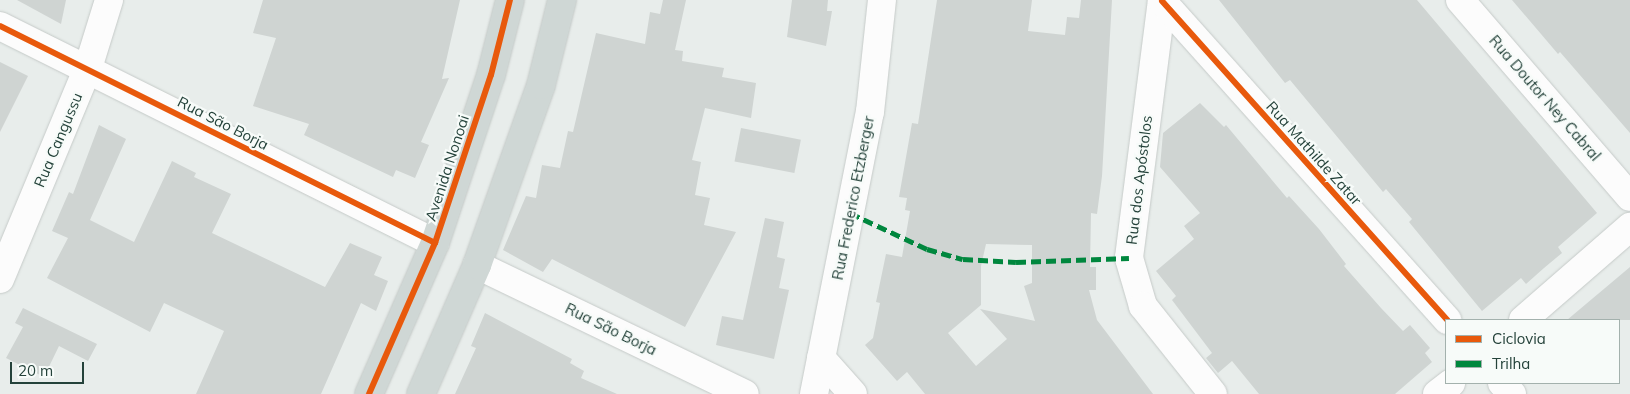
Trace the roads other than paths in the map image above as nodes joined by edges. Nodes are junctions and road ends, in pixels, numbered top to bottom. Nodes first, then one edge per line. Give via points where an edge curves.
1 (109, 0) edge
2 (510, 0) edge
3 (562, 0) edge
4 (882, 0) edge
5 (1460, 0) edge
6 (1162, 1) edge
7 (0, 26) edge
8 (88, 68) junction
9 (1630, 197) edge
10 (1630, 227) edge
11 (435, 243) junction
12 (477, 265) junction
13 (0, 279) edge
14 (1446, 319) edge
15 (1524, 319) edge
16 (821, 358) junction
17 (1450, 384) edge
18 (1503, 384) edge
19 (370, 394) edge
20 (421, 394) edge
21 (745, 394) edge
22 (814, 394) edge
23 (853, 394) edge
24 (1213, 394) edge
25 (1438, 394) edge
26 (1512, 394) edge

1 - 8 street, Rua Cangussu
2 - 11 main road, Avenida Nonoai via 491,75
3 - 12 main road via 541,85
4 - 16 street, Rua Frederico Etzberger via 870,112
5 - 9 street, Rua Doutor Ney Cabral
6 - 14 street, Rua Mathilde Zatar
6 - 24 street, Rua dos Apóstolos via 1129,258 1143,306
7 - 8 street, Rua São Borja
8 - 11 street, Rua São Borja
8 - 13 street, Rua Cangussu
10 - 15 street
11 - 19 main road, Avenida Nonoai
12 - 20 main road
12 - 21 street, Rua São Borja
16 - 22 street, Rua Frederico Etzberger
16 - 23 street
17 - 25 street
18 - 26 street

